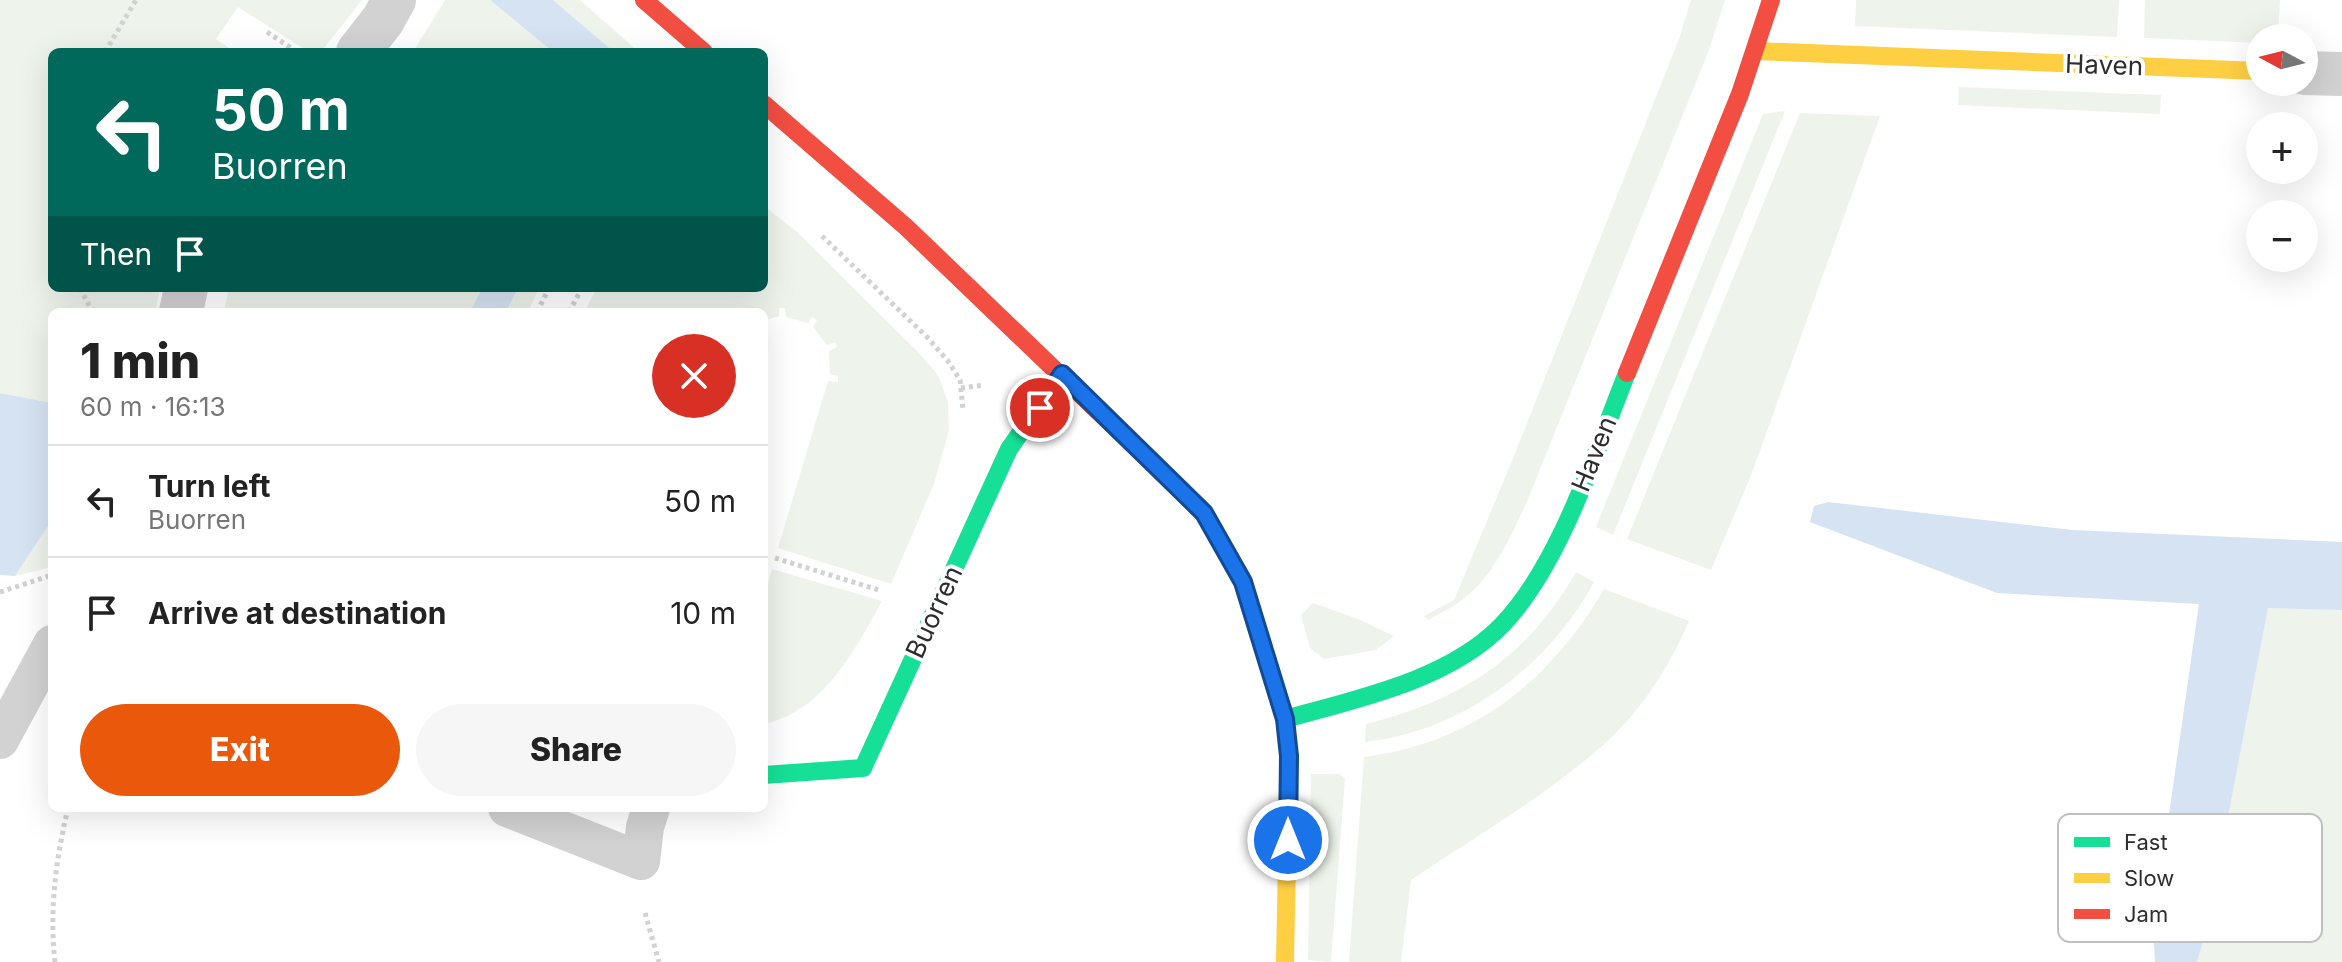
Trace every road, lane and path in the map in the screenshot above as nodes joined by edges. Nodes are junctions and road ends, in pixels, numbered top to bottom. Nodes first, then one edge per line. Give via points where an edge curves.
1 (136, 0) edge
2 (394, 0) edge
3 (644, 0) edge
4 (1771, 0) edge
5 (267, 32) dead end
6 (107, 48) edge
7 (291, 48) edge
8 (361, 48) edge
9 (699, 48) edge
10 (1756, 51) junction
11 (2246, 70) edge
12 (2318, 73) edge
13 (2342, 74) edge
14 (768, 107) edge
15 (814, 229) dead end
16 (1062, 374) junction
17 (980, 385) dead end
18 (961, 388) junction
19 (963, 422) dead end
20 (775, 558) dead end
21 (48, 576) edge
22 (0, 592) edge
23 (887, 592) dead end
24 (48, 651) edge
25 (1285, 719) junction
26 (0, 740) edge
27 (768, 775) edge
28 (67, 812) edge
29 (517, 812) edge
30 (650, 812) edge
31 (55, 962) edge
32 (1285, 962) edge

1 - 6 path
2 - 8 street
3 - 9 street
4 - 10 street, Haven
5 - 7 path
10 - 11 street, Haven
10 - 25 street, Haven via 1568,520 1540,576 1501,626 1467,652 1420,678
12 - 13 street
14 - 16 street via 906,227
15 - 18 path via 927,337 948,361
16 - 25 street via 1204,513 1243,582
16 - 27 street, Buorren via 1009,449 863,768
17 - 18 path
18 - 19 path
20 - 23 path
21 - 22 path
24 - 26 lane
25 - 32 street
28 - 31 path via 54,884
29 - 30 lane via 641,861

